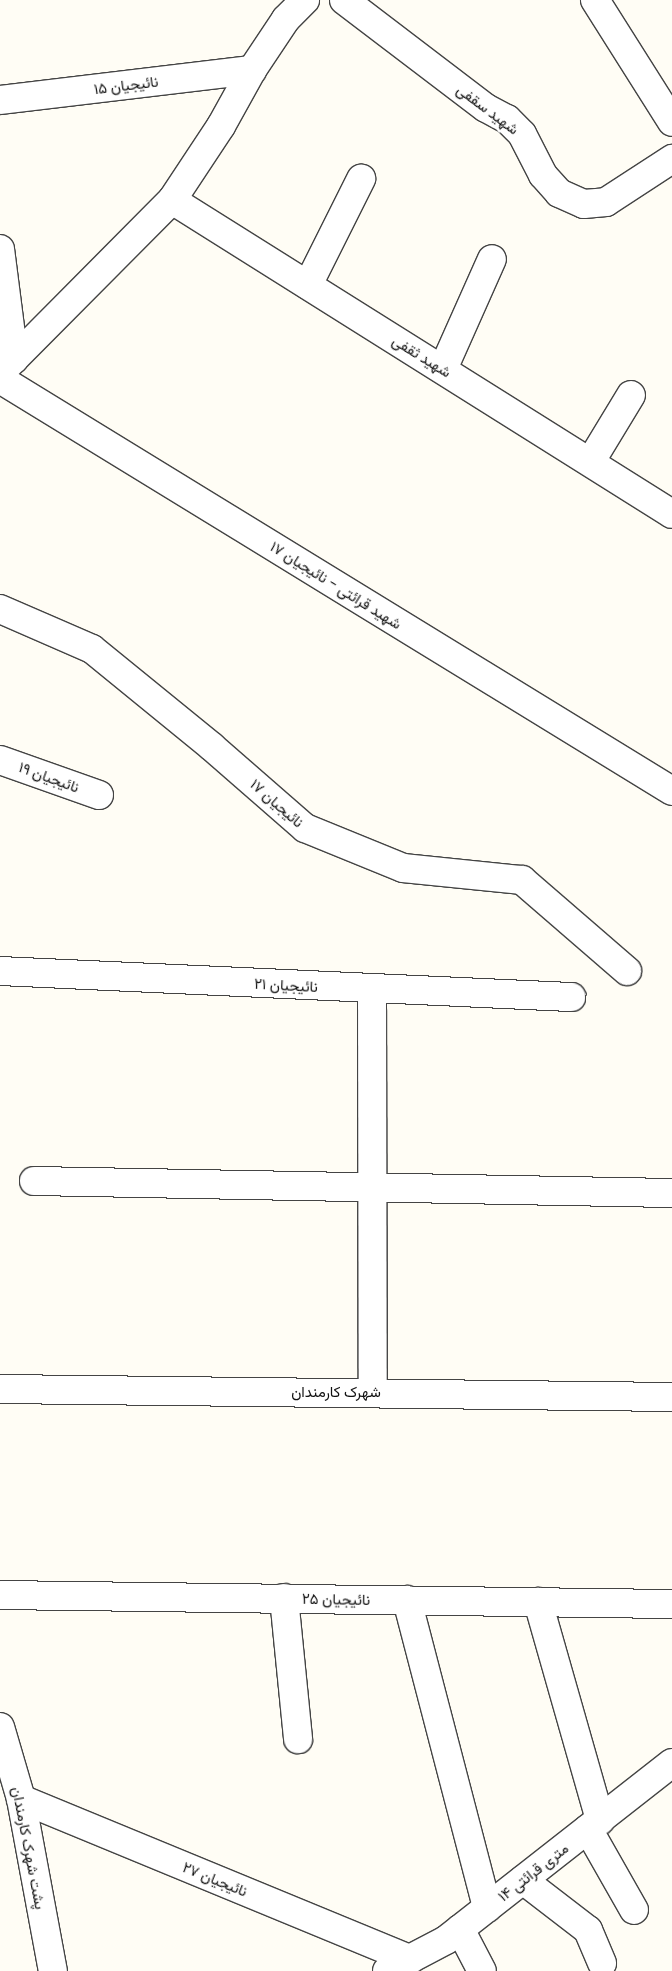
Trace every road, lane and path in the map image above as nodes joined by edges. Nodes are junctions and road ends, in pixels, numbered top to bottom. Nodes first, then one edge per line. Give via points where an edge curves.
1 (305, 0) edge
2 (344, 0) edge
3 (595, 0) edge
4 (252, 70) junction
5 (0, 100) edge
6 (672, 122) edge
7 (672, 159) edge
8 (361, 178) dead end
9 (172, 200) junction
10 (0, 249) edge
11 (492, 259) dead end
12 (308, 285) junction
13 (444, 369) junction
14 (5, 370) edge
15 (631, 395) dead end
16 (591, 461) junction
17 (672, 514) edge
18 (0, 609) edge
19 (0, 760) edge
20 (672, 792) edge
21 (99, 795) dead end
22 (626, 970) dead end
23 (0, 971) edge
24 (372, 990) junction
25 (571, 998) dead end
26 (34, 1181) dead end
27 (371, 1189) junction
28 (672, 1193) edge
29 (0, 1389) edge
30 (373, 1392) junction
31 (672, 1397) edge
32 (0, 1595) edge
33 (284, 1598) junction
34 (407, 1600) junction
35 (538, 1602) junction
36 (672, 1604) edge
37 (0, 1727) edge
38 (298, 1739) dead end
39 (672, 1763) edge
40 (21, 1799) junction
41 (594, 1824) junction
42 (523, 1880) junction
43 (488, 1908) junction
44 (634, 1910) dead end
45 (460, 1929) junction
46 (602, 1963) dead end
47 (398, 1965) edge
48 (53, 1971) edge
49 (482, 1971) edge

1 - 4 street via 286,19
2 - 7 street, شهید سقفی via 486,108 507,119 522,134 543,175 559,193 584,204 606,202
3 - 6 street
4 - 5 street, نائیجیان ۱۵
4 - 9 street via 221,126
8 - 12 street
9 - 12 street, شهید ثقفی
9 - 14 street
10 - 14 street
11 - 13 street
12 - 13 street, شهید ثقفی
13 - 16 street, شهید ثقفی
14 - 20 street, شهید قرائتی - نائیجیان ۱۷
15 - 16 street
16 - 17 street, شهید ثقفی
18 - 22 street, نائیجیان ۱۷ via 92,649 305,828 403,868 522,880
19 - 21 street, نائیجیان ۱۹
23 - 24 street, نائیجیان ۲۱
24 - 25 street, نائیجیان ۲۱
24 - 27 street
26 - 27 street
27 - 28 street
27 - 30 street
29 - 30 street, شهرک کارمندان
30 - 31 street, شهرک کارمندان
32 - 33 street, نائیجیان ۲۵
33 - 34 street, نائیجیان ۲۵
33 - 38 street
34 - 35 street, نائیجیان ۲۵
34 - 43 street
35 - 36 street, نائیجیان ۲۵
35 - 41 street
37 - 40 street, پشت شهرک کارمندان
39 - 41 street, ۱۴ متری قرائتی
40 - 47 street, نائیجیان ۲۷
40 - 48 street, پشت شهرک کارمندان
41 - 42 street, ۱۴ متری قرائتی
41 - 44 street
42 - 43 street, ۱۴ متری قرائتی
42 - 46 street via 588,1930
43 - 45 street, ۱۴ متری قرائتی
45 - 47 street, ۱۴ متری قرائتی
45 - 49 street

